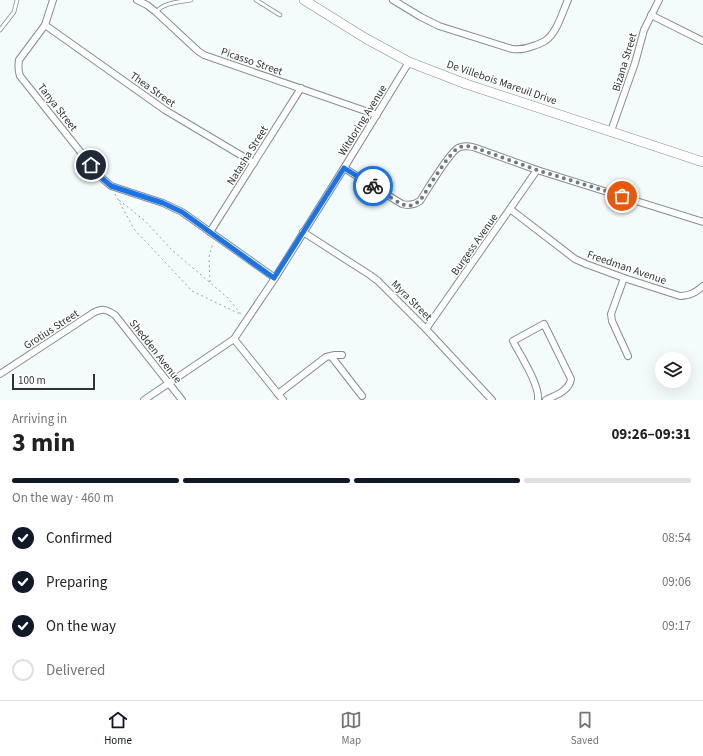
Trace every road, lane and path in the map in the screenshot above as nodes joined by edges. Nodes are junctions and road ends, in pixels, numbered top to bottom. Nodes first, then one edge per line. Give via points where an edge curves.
1 (16, 0) edge
2 (53, 0) edge
3 (137, 0) edge
4 (191, 0) edge
5 (256, 0) edge
6 (304, 0) edge
7 (393, 0) edge
8 (568, 0) edge
9 (659, 0) edge
10 (156, 12) junction
11 (280, 15) dead end
12 (651, 15) junction
13 (45, 25) junction
14 (0, 30) edge
15 (703, 40) edge
16 (409, 62) junction
17 (301, 88) junction
18 (377, 115) junction
19 (611, 132) junction
20 (703, 162) edge
21 (254, 163) junction
22 (344, 168) junction
23 (537, 170) junction
24 (111, 186) junction
25 (117, 198) junction
26 (510, 209) junction
27 (703, 222) edge
28 (210, 232) junction
29 (303, 232) junction
30 (216, 236) junction
31 (274, 278) junction
32 (624, 278) junction
33 (210, 283) junction
34 (703, 286) edge
35 (115, 315) joint
36 (426, 329) junction
37 (234, 339) junction
38 (342, 355) dead end
39 (331, 356) junction
40 (628, 356) dead end
41 (0, 374) edge
42 (168, 383) junction
43 (278, 394) junction
44 (362, 396) dead end
45 (144, 400) edge
46 (182, 400) edge
47 (283, 400) edge
48 (492, 400) edge
49 (538, 400) edge
50 (546, 400) edge

1 - 14 lane via 14,12
2 - 13 street
3 - 10 street, Picasso Street
4 - 10 lane via 164,5
5 - 11 lane
6 - 16 main road, De Villebois Mareuil Drive
7 - 8 street via 439,26 517,50 544,42 551,36
9 - 12 street, Bizana Street
10 - 17 street, Picasso Street via 204,55
12 - 15 street
12 - 19 street, Bizana Street
13 - 21 street, Thea Street via 165,110
13 - 24 street, Tanya Street via 19,60 18,71 94,169
16 - 18 street, Witdoring Avenue
16 - 19 main road, De Villebois Mareuil Drive via 466,84
17 - 18 street, Picasso Street
17 - 21 street, Natasha Street
18 - 22 street, Witdoring Avenue
19 - 20 main road, De Villebois Mareuil Drive
21 - 28 street, Natasha Street
22 - 23 street via 408,206 420,201 448,159 457,149 463,147 476,148
22 - 29 street, Witdoring Avenue
23 - 26 street, Burgess Avenue
23 - 27 street
24 - 25 path
24 - 28 street, Tanya Street via 163,203 182,212
25 - 33 path
25 - 33 path via 134,229 192,291 241,314 228,298
26 - 32 street, Freedman Avenue via 580,262
26 - 36 street, Burgess Avenue
28 - 30 street, Tanya Street
29 - 31 street, Witdoring Avenue
29 - 36 street, Myra Street via 378,281
30 - 31 street, Tanya Street
30 - 33 path via 209,258
31 - 37 street, Witdoring Avenue
32 - 34 street, Freedman Avenue via 680,296 692,294
32 - 40 street via 611,314
35 - 41 street, Grotius Street via 106,310 93,313
35 - 42 street, Shedden Avenue
36 - 48 street, Myra Street
37 - 42 street, Witdoring Avenue
37 - 43 street
38 - 39 street
39 - 43 street via 326,357
39 - 44 street
42 - 45 street, Witdoring Avenue
42 - 46 street, Shedden Avenue
43 - 47 street
49 - 50 street via 535,384 513,341 544,324 571,379 566,389

